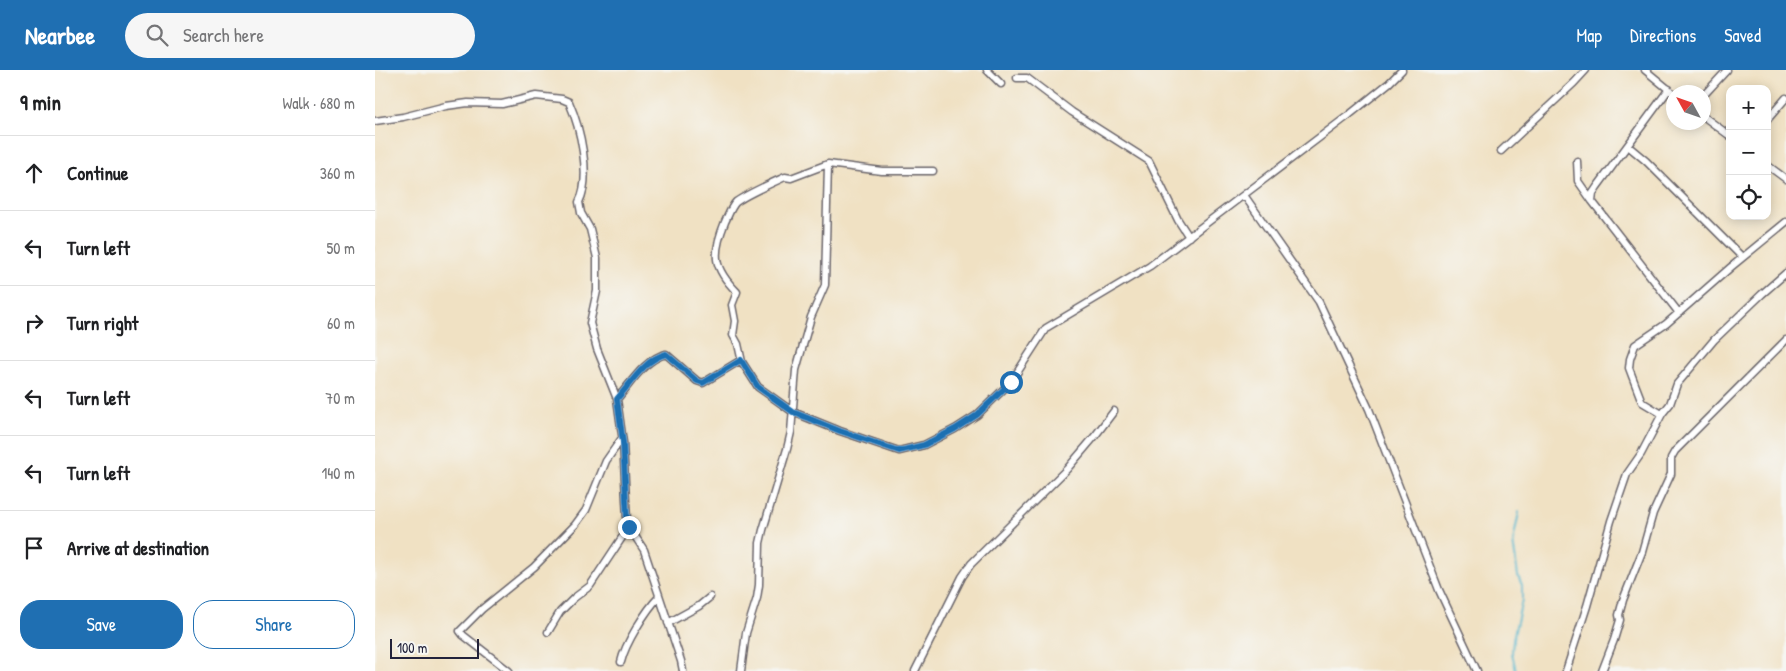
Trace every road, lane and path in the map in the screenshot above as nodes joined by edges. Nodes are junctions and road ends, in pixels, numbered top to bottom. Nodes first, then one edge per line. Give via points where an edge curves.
1 (987, 70) edge
2 (1402, 70) edge
3 (1586, 70) edge
4 (1645, 70) edge
5 (1727, 70) edge
6 (1017, 78) dead end
7 (1001, 84) dead end
8 (1666, 87) edge
9 (1711, 87) edge
10 (1666, 97) edge
11 (1786, 98) edge
12 (1771, 115) edge
13 (375, 121) edge
14 (1711, 122) edge
15 (1726, 133) edge
16 (1628, 146) junction
17 (1501, 150) dead end
18 (1577, 161) dead end
19 (827, 164) junction
20 (1771, 168) edge
21 (933, 171) dead end
22 (1786, 180) edge
23 (1244, 195) junction
24 (1592, 201) junction
25 (1786, 222) edge
26 (1189, 237) junction
27 (1742, 258) junction
28 (1786, 273) edge
29 (1679, 313) junction
30 (1786, 340) edge
31 (741, 360) junction
32 (617, 399) junction
33 (1114, 411) dead end
34 (793, 412) junction
35 (1662, 414) junction
36 (622, 438) junction
37 (629, 527) junction
38 (659, 597) junction
39 (710, 597) dead end
40 (668, 623) junction
41 (548, 632) dead end
42 (621, 662) dead end
43 (500, 664) junction
44 (495, 671) edge
45 (509, 671) edge
46 (683, 671) edge
47 (741, 671) edge
48 (915, 671) edge
49 (1477, 671) edge
50 (1566, 671) edge
51 (1602, 671) edge

1 - 7 street
2 - 23 street
3 - 17 street
4 - 8 street
5 - 9 street
6 - 26 street via 1027,78 1072,112 1149,161
10 - 16 street
11 - 12 street
13 - 32 street via 446,106 502,104 536,96 562,98 569,102 583,150 583,193 579,202 597,258 597,291 590,323
14 - 15 street
16 - 24 street via 1593,193
16 - 27 street
18 - 24 street via 1579,181
19 - 21 street via 882,171
19 - 31 street via 791,178 785,177 736,202 729,213 718,240 716,259 724,280 737,292 732,305 733,332
19 - 34 street via 825,285 811,317 795,370
20 - 22 street
23 - 26 street
23 - 49 street via 1319,302 1369,409 1439,590
24 - 29 street
25 - 27 street
26 - 34 street via 1150,266 1046,328 1011,382 977,415 924,445 899,451
27 - 29 street
28 - 35 street via 1715,340 1677,384 1670,404
29 - 35 street via 1635,345 1630,359 1629,368 1642,402
30 - 51 street via 1671,458 1671,474 1653,513
31 - 32 street via 703,383 666,354 658,356
31 - 34 street via 758,387
32 - 36 street
33 - 48 street via 1067,469 971,564
34 - 47 street via 787,449 760,543 759,585 746,632
35 - 50 street via 1627,474
36 - 37 street
36 - 43 street via 606,461 586,510 575,525 534,568 482,609 460,632
37 - 38 street via 644,550
37 - 41 street via 590,586 561,612
38 - 40 street
38 - 42 street via 631,636
39 - 40 street
40 - 46 street
43 - 44 street
43 - 45 street

